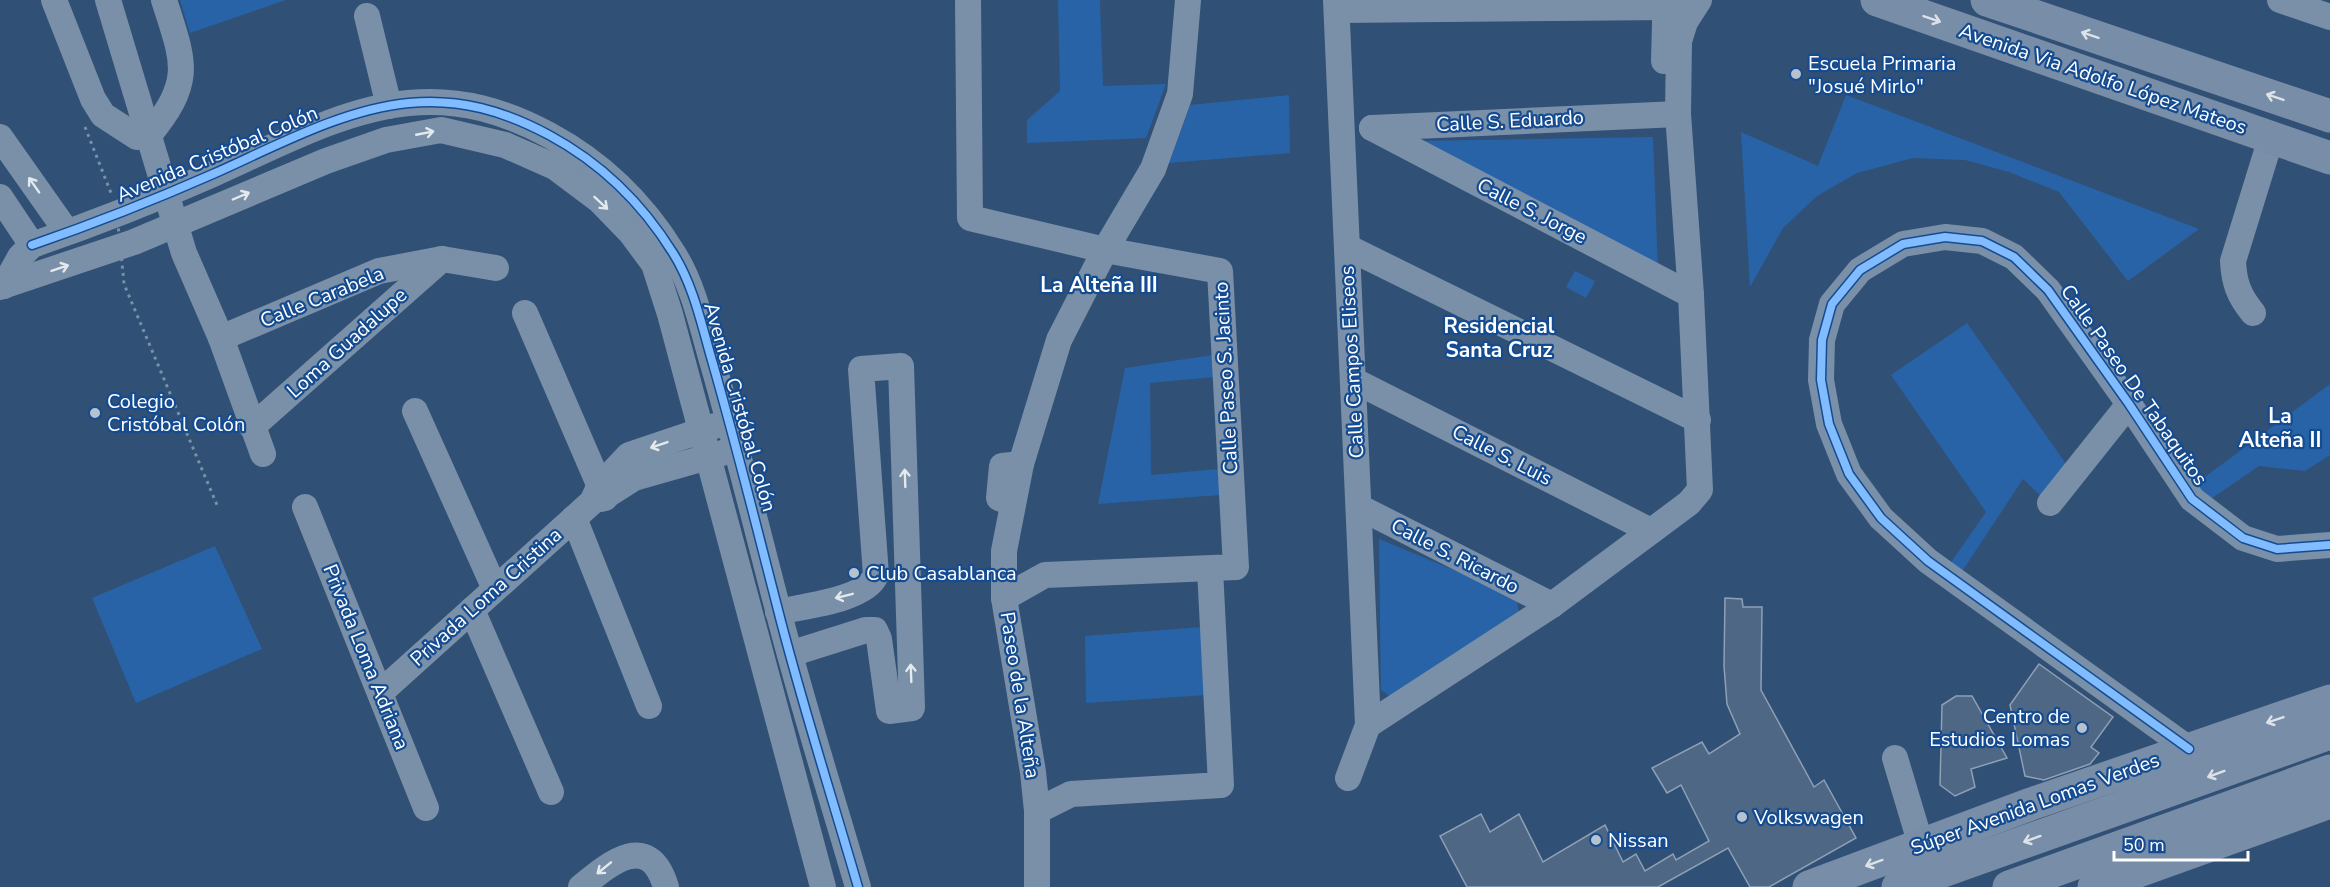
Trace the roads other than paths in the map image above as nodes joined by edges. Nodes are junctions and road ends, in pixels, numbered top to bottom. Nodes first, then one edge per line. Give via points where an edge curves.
1 (54, 0) edge
2 (108, 0) edge
3 (164, 0) edge
4 (968, 0) edge
5 (1188, 0) edge
6 (1699, 0) edge
7 (1877, 0) edge
8 (1987, 0) edge
9 (2280, 0) edge
10 (1672, 3) edge
11 (1336, 5) edge
12 (2325, 12) edge
13 (367, 16) dead end
14 (389, 106) junction
15 (1671, 114) junction
16 (2330, 116) edge
17 (1342, 128) junction
18 (1372, 128) junction
19 (149, 135) junction
20 (0, 137) edge
21 (2271, 138) junction
22 (2330, 158) edge
23 (168, 194) junction
24 (0, 197) edge
25 (176, 224) junction
26 (67, 232) junction
27 (32, 244) junction
28 (1347, 247) junction
29 (1105, 250) junction
30 (442, 259) junction
31 (496, 268) dead end
32 (2, 287) edge
33 (1684, 291) junction
34 (2253, 313) dead end
35 (525, 314) dead end
36 (221, 338) junction
37 (1353, 380) junction
38 (2129, 404) junction
39 (415, 411) dead end
40 (1692, 417) junction
41 (729, 421) junction
42 (252, 428) junction
43 (700, 430) junction
44 (737, 448) junction
45 (263, 454) dead end
46 (706, 458) junction
47 (592, 501) junction
48 (2050, 504) dead end
49 (305, 507) dead end
50 (1359, 507) junction
51 (1651, 531) junction
52 (2330, 545) edge
53 (1004, 551) junction
54 (1210, 569) junction
55 (1045, 575) junction
56 (495, 589) junction
57 (1004, 598) junction
58 (1552, 605) junction
59 (472, 610) junction
60 (778, 612) junction
61 (790, 654) junction
62 (381, 692) junction
63 (2330, 701) edge
64 (649, 706) dead end
65 (1368, 725) junction
66 (2330, 733) edge
67 (2189, 749) junction
68 (1895, 758) dead end
69 (2330, 771) edge
70 (1033, 772) junction
71 (1348, 778) dead end
72 (2276, 790) junction
73 (2330, 790) edge
74 (551, 792) dead end
75 (1071, 794) junction
76 (2330, 802) edge
77 (426, 808) dead end
78 (1036, 811) junction
79 (1921, 845) junction
80 (581, 887) edge
81 (666, 887) edge
82 (823, 887) edge
83 (858, 887) edge
84 (1037, 887) edge
85 (1809, 887) edge
86 (1898, 887) edge
87 (2009, 887) edge
88 (2094, 887) edge

1 - 19 street via 102,115 137,137
2 - 19 street
3 - 19 street via 183,71 166,115
4 - 29 street via 970,218
5 - 29 street, Paseo de la Alteña via 1180,94 1153,169
6 - 15 street via 1678,41
7 -> 21 main road, Avenida Via Adolfo López Mateos
16 -> 8 main road, Avenida Via Adolfo López Mateos
9 - 12 street
10 - 11 street
10 - 15 street via 1664,34
11 - 17 street, Calle Campos Eliseos
13 - 14 street
14 - 23 street, Avenida Cristóbal Colón via 317,128
14 - 41 street, Avenida Cristóbal Colón via 447,102 513,116 563,143 607,174 645,212 675,256 691,290
15 - 18 street, Calle S. Eduardo
15 - 33 street
17 - 18 street, Calle S. Eduardo
17 - 28 street, Calle Campos Eliseos
18 - 33 street, Calle S. Jorge
19 - 23 street
26 -> 20 street
21 - 22 main road, Avenida Via Adolfo López Mateos
21 - 34 street via 2234,261 2239,296
23 - 25 street
23 - 26 street, Avenida Cristóbal Colón
24 - 27 street
32 -> 25 street
25 - 36 street via 184,253
25 -> 43 street via 386,140 441,130 505,145 555,167 599,200 631,232 654,264
26 - 27 street, Avenida Cristóbal Colón
27 - 32 street
28 - 37 street, Calle Campos Eliseos
28 - 40 street
29 - 53 street, Paseo de la Alteña via 1059,340 1021,464
29 - 54 street, Calle Paseo S. Jacinto via 1220,271 1236,567
30 - 31 street, Calle Carabela
30 - 36 street, Calle Carabela via 379,271
30 - 42 street, Loma Guadalupe
33 - 40 street
35 - 47 street
36 - 42 street
37 - 50 street, Calle Campos Eliseos
37 - 51 street, Calle S. Luis
38 - 48 street
38 - 52 street, Calle Paseo De Tabaquitos via 2192,499 2243,538 2277,549
38 - 67 street, Calle Paseo De Tabaquitos via 2048,290 2014,257 1982,241 1945,237 1903,244 1860,270 1832,304 1822,340 1821,380 1829,424 1849,474 1881,518 1928,561
39 - 56 street
40 - 51 street via 1689,502
41 - 43 street, Privada Loma Cristina
41 - 44 street, Avenida Cristóbal Colón
42 - 45 street
43 - 46 street
43 -> 47 street, Privada Loma Cristina via 629,455
44 - 46 street, Privada Loma Cristina
44 - 60 street, Avenida Cristóbal Colón
46 - 47 street, Privada Loma Cristina via 634,478
46 - 82 street
47 - 56 street, Privada Loma Cristina
47 - 64 street
49 - 62 street, Privada Loma Adriana
50 - 58 street, Calle S. Ricardo
50 - 65 street, Calle Campos Eliseos
51 - 58 street
53 - 55 street
53 - 57 street, Paseo de la Alteña
54 - 55 street
54 - 75 street via 1221,785
55 - 57 street
56 - 59 street, Privada Loma Cristina
57 - 70 street, Paseo de la Alteña
58 - 65 street
59 - 62 street, Privada Loma Cristina
59 - 74 street
60 - 61 street, Avenida Cristóbal Colón
61 -> 60 street via 875,630 889,711 912,708 901,366 861,369 876,575 873,584 861,592
61 - 83 street, Avenida Cristóbal Colón
62 - 77 street, Privada Loma Adriana
63 -> 67 main road, Súper Avenida Lomas Verdes
65 - 71 street, Calle Campos Eliseos
66 -> 86 main road, Súper Avenida Lomas Verdes
67 - 79 main road, Súper Avenida Lomas Verdes
68 - 79 street
69 - 72 main road
70 - 75 street
70 - 78 street, Paseo de la Alteña
72 - 73 main road
72 - 87 main road
75 - 78 street
76 - 88 main road
78 - 84 street, Paseo de la Alteña
79 -> 85 main road, Súper Avenida Lomas Verdes
81 -> 80 street via 650,860 630,854 614,860

